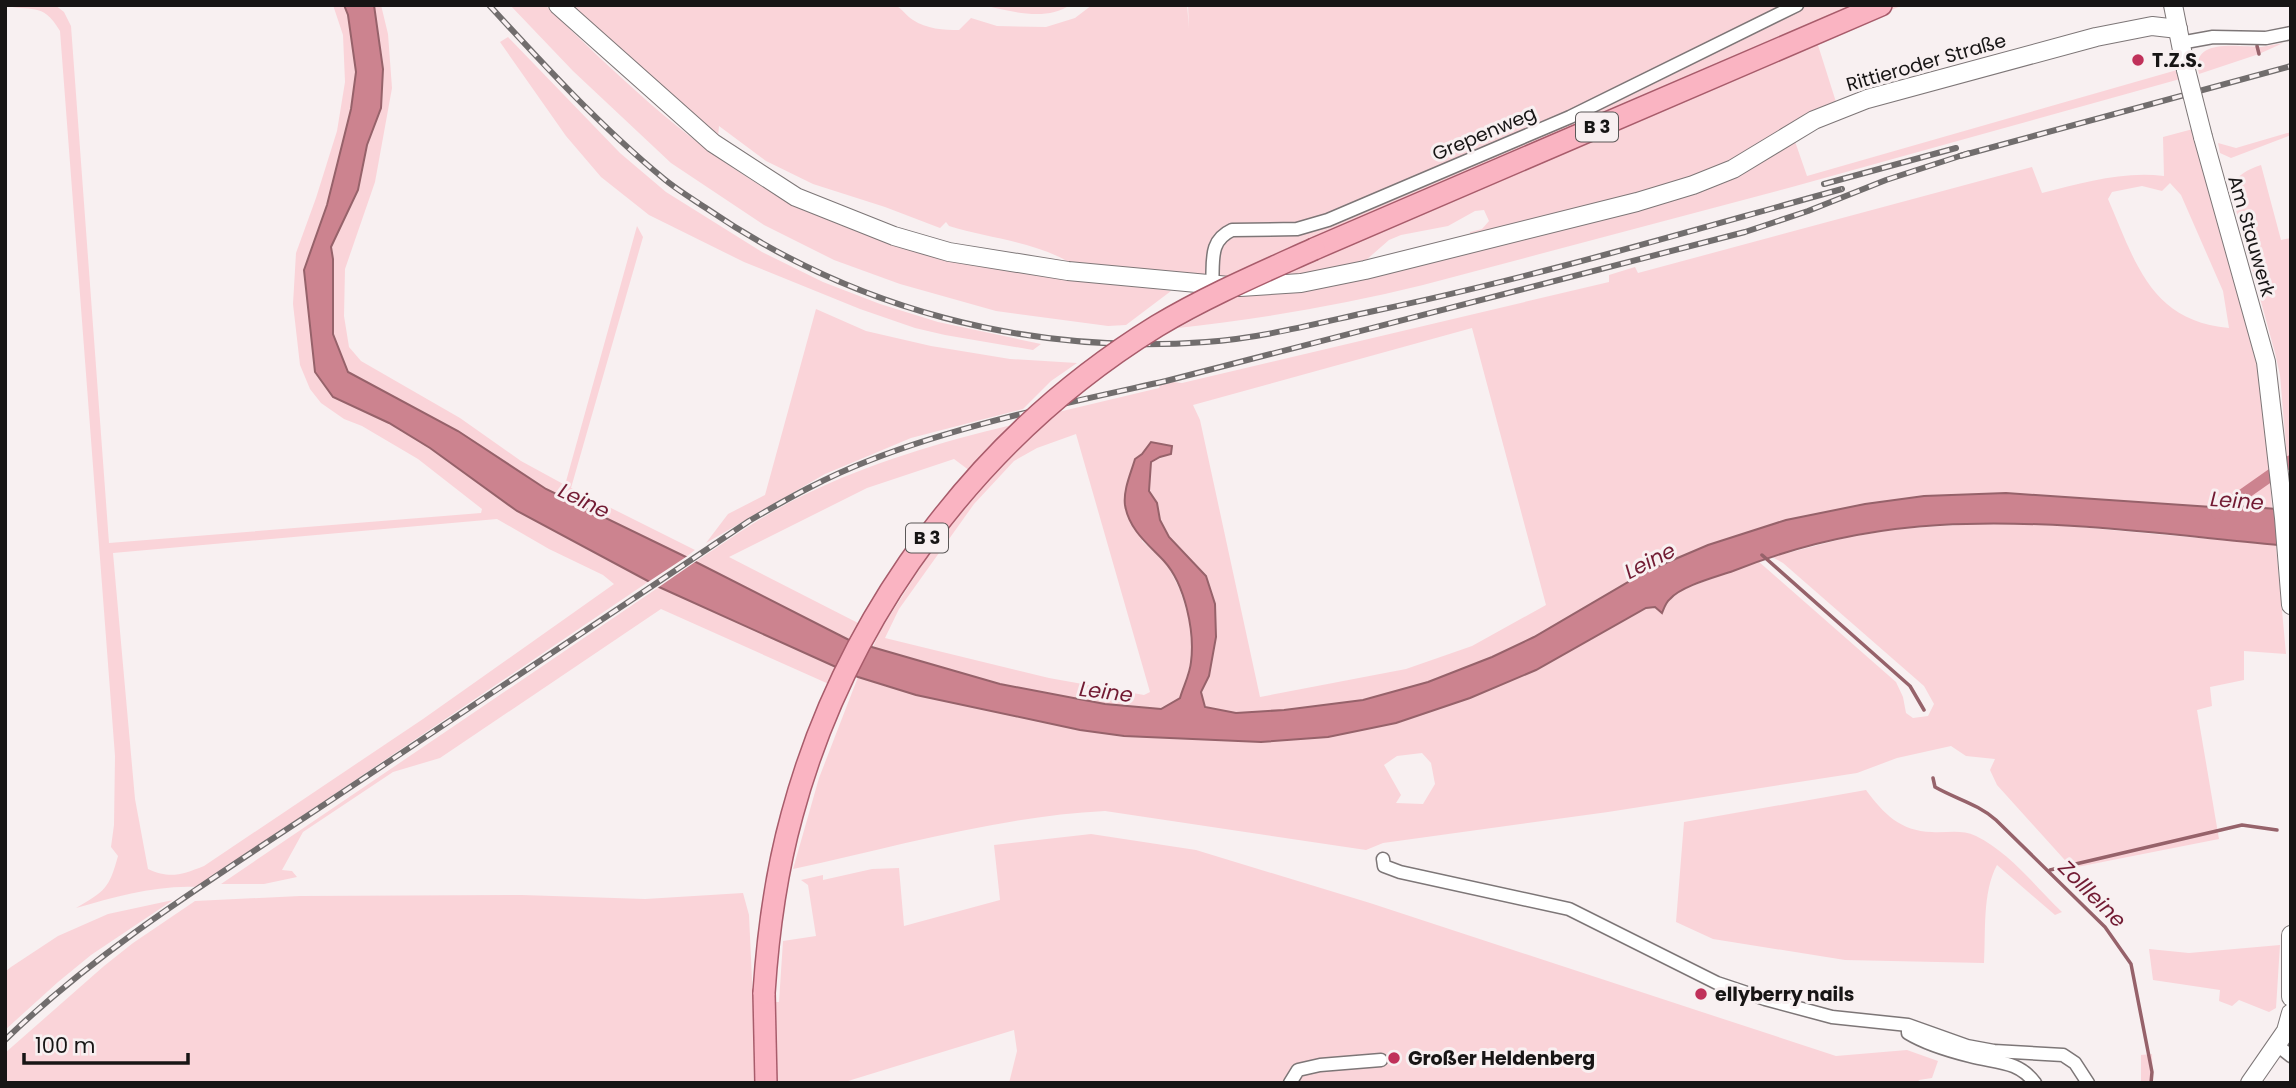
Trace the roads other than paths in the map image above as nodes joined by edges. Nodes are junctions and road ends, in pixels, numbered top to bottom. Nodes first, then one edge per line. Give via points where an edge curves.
1 (558, 5) edge
2 (1797, 5) edge
3 (1881, 5) edge
4 (2173, 5) edge
5 (2291, 33) edge
6 (2179, 36) junction
7 (1212, 285) junction
8 (2291, 605) edge
9 (1383, 859) dead end
10 (2291, 935) edge
11 (2291, 997) edge
12 (2291, 1013) edge
13 (1908, 1025) junction
14 (2284, 1051) edge
15 (1381, 1060) dead end
16 (766, 1083) edge
17 (1290, 1083) edge
18 (2035, 1083) edge
19 (2088, 1083) edge
20 (2250, 1083) edge

1 - 7 street, Rittieroder Straße via 713,143 796,197 894,236 949,252 1068,271
2 - 7 street, Grepenweg via 1570,117 1328,220 1297,229 1223,234 1214,246
3 - 16 main road, B 3, bridge via 1235,284 1103,363 1004,448 934,527 875,615 814,744 776,884 764,993
4 - 6 street, Am Stauwerk
5 - 6 street via 2266,38
6 - 7 street, Rittieroder Straße via 2124,33 2096,37 1867,99 1814,120 1750,160 1665,194 1365,270 1279,286
6 - 8 street, Am Stauwerk, bridge via 2269,378
9 - 13 street via 1384,866 1400,872 1569,909 1717,983 1765,999 1832,1017
10 - 11 street
12 - 14 street
13 - 18 street via 1908,1032 1916,1038 2009,1064 2026,1071
13 - 19 street via 1994,1051 2063,1055 2076,1063
14 - 20 street
15 - 17 street via 1298,1070

